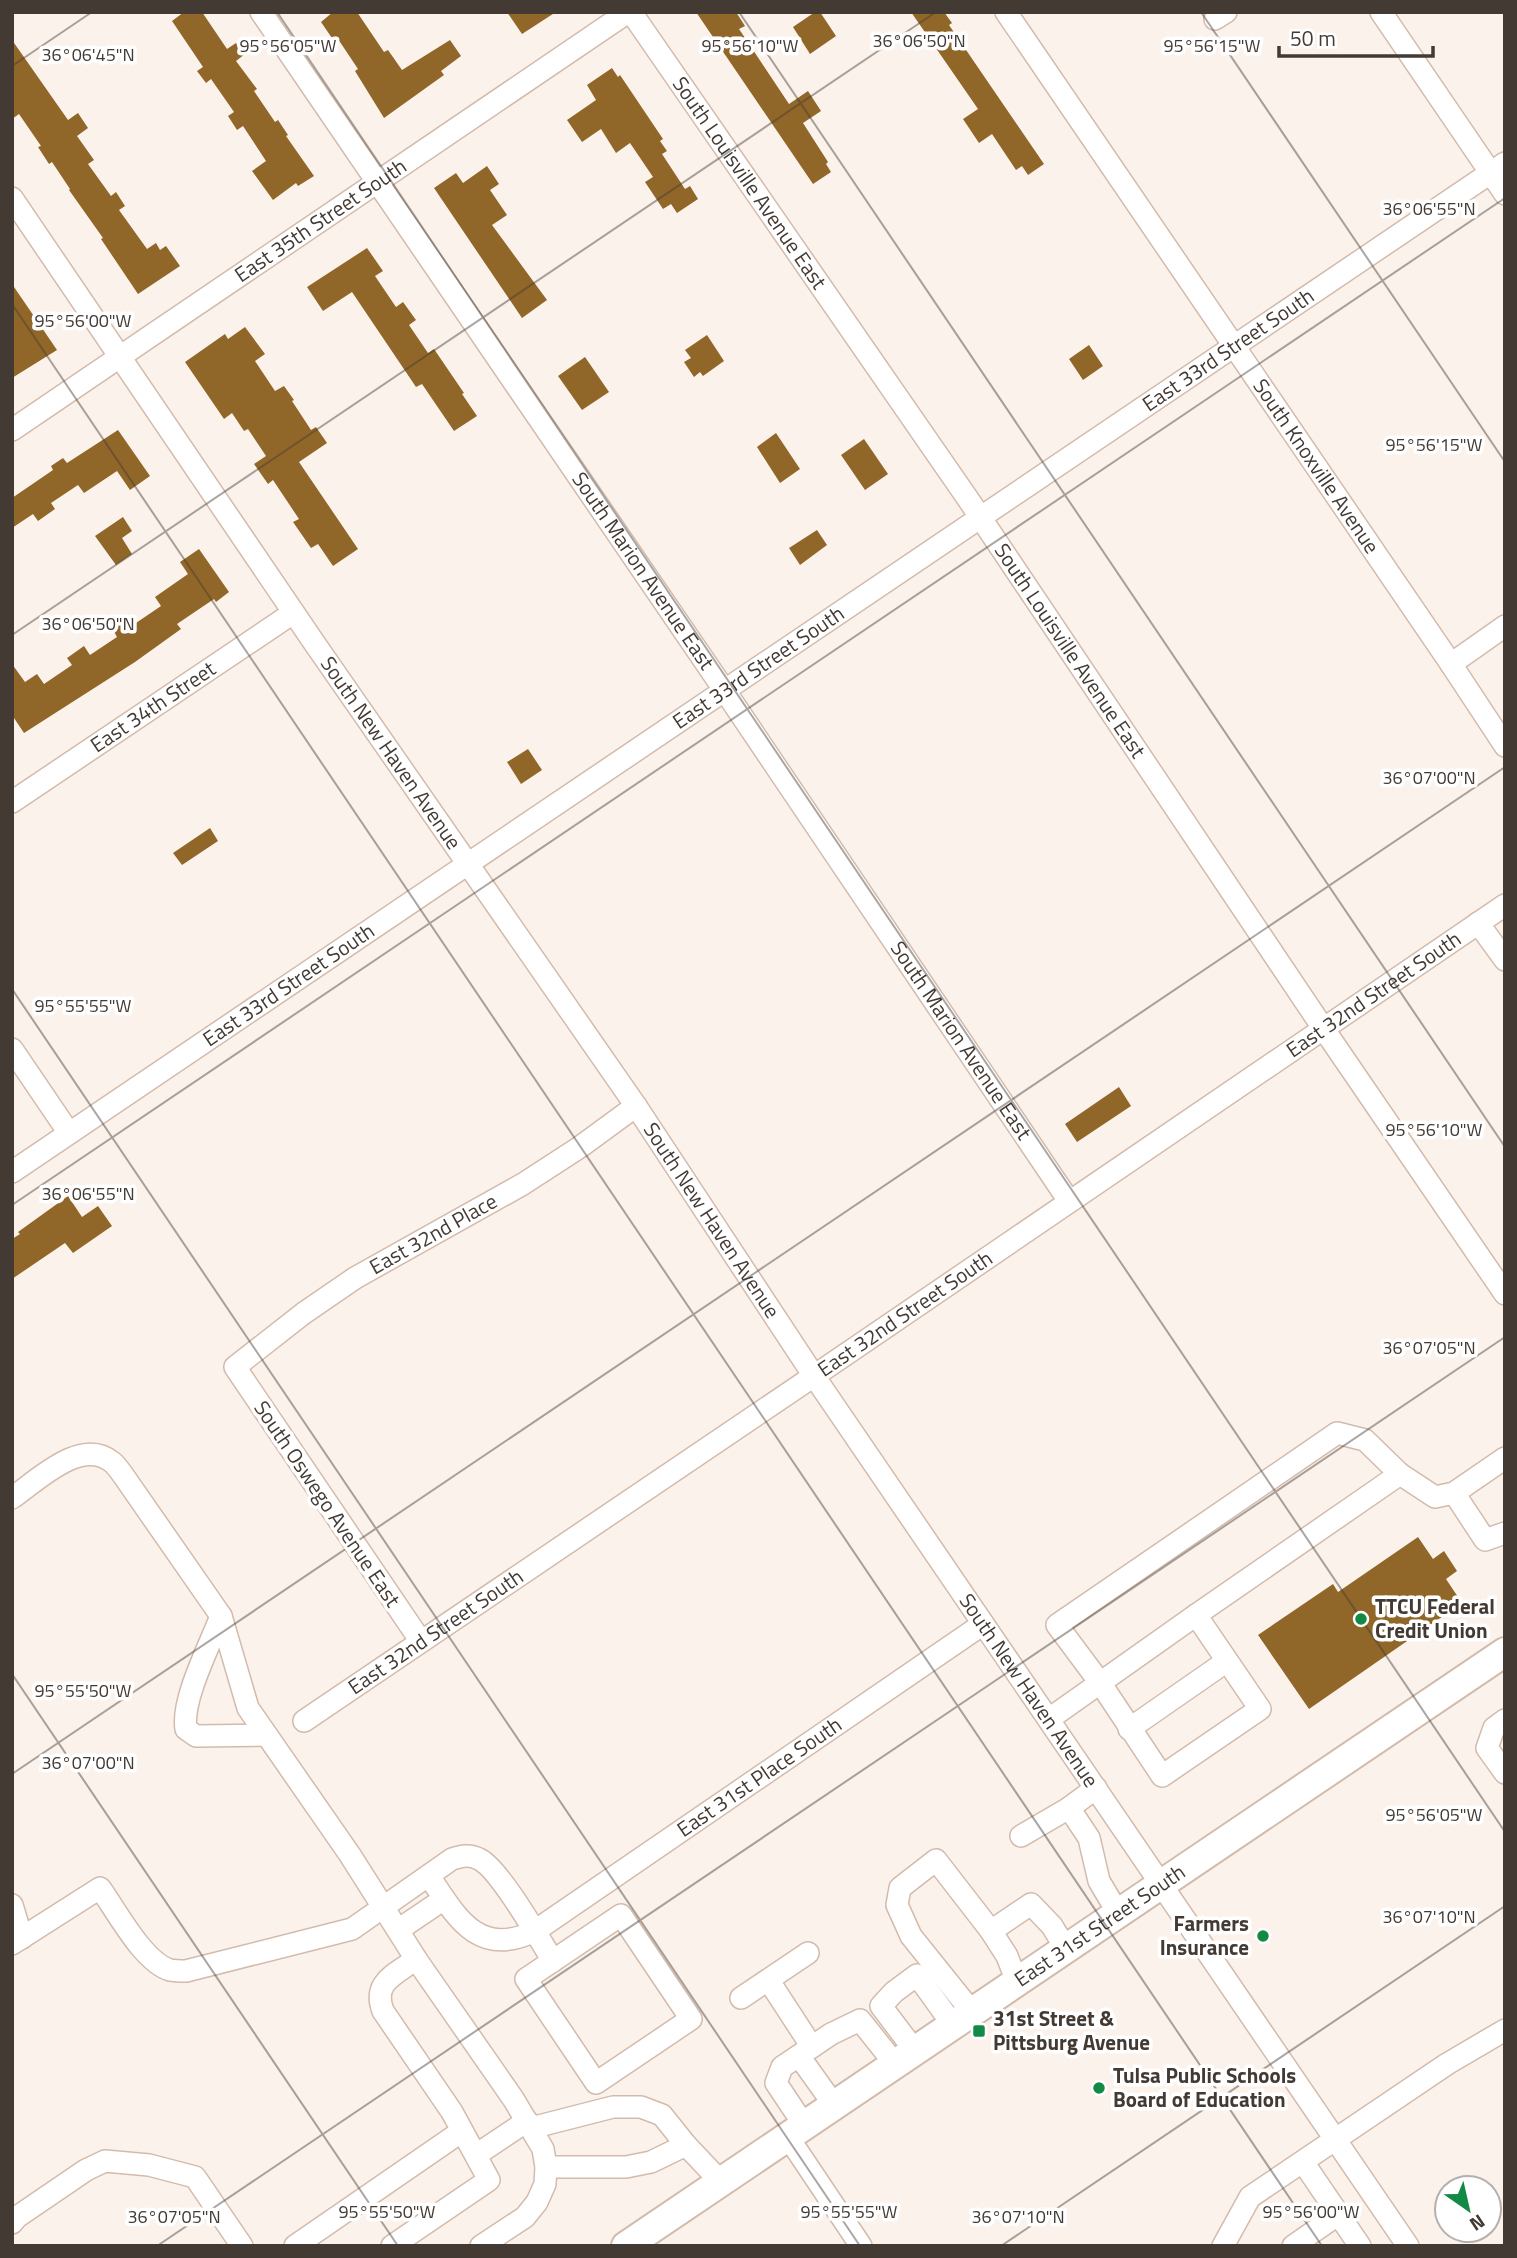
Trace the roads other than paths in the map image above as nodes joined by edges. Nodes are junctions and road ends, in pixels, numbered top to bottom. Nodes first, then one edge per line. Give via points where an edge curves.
1 (261, 12) edge
2 (629, 12) edge
3 (1006, 12) edge
4 (1381, 12) edge
5 (1497, 168) edge
6 (376, 183) junction
7 (1505, 194) edge
8 (12, 198) edge
9 (1234, 346) junction
10 (120, 356) junction
11 (12, 430) edge
12 (981, 518) junction
13 (293, 613) junction
14 (1505, 626) edge
15 (1451, 664) junction
16 (726, 691) junction
17 (1505, 746) edge
18 (12, 802) edge
19 (467, 865) junction
20 (1505, 905) edge
21 (1479, 923) junction
22 (1505, 960) edge
23 (1323, 1028) junction
24 (12, 1049) edge
25 (636, 1106) junction
26 (69, 1133) junction
27 (12, 1172) edge
28 (1069, 1200) junction
29 (1505, 1294) edge
30 (235, 1367) joint
31 (814, 1376) junction
32 (1505, 1458) edge
33 (1401, 1474) junction
34 (1454, 1493) junction
35 (12, 1498) edge
36 (1504, 1533) edge
37 (1196, 1615) junction
38 (221, 1616) junction
39 (983, 1624) junction
40 (420, 1640) junction
41 (1505, 1651) edge
42 (1227, 1661) junction
43 (1101, 1684) junction
44 (1049, 1720) junction
45 (1505, 1720) edge
46 (304, 1721) dead end
47 (1129, 1729) junction
48 (266, 1735) junction
49 (1505, 1773) edge
50 (1096, 1788) junction
51 (1069, 1808) junction
52 (1021, 1836) dead end
53 (429, 1876) junction
54 (1162, 1884) junction
55 (444, 1899) junction
56 (12, 1905) edge
57 (382, 1908) junction
58 (1118, 1913) junction
59 (398, 1930) junction
60 (535, 1931) junction
61 (991, 1931) junction
62 (17, 1941) edge
63 (1066, 1949) junction
64 (808, 1953) dead end
65 (416, 1959) junction
66 (553, 1961) junction
67 (769, 1981) junction
68 (1017, 1982) junction
69 (741, 1998) dead end
70 (963, 2018) junction
71 (1505, 2030) edge
72 (805, 2051) junction
73 (905, 2058) junction
74 (834, 2105) junction
75 (529, 2125) junction
76 (463, 2131) junction
77 (796, 2131) junction
78 (1335, 2140) junction
79 (686, 2145) junction
80 (476, 2155) junction
81 (1303, 2162) junction
82 (546, 2167) junction
83 (721, 2182) junction
84 (1339, 2214) junction
85 (12, 2223) edge
86 (639, 2242) edge
87 (242, 2246) edge
88 (295, 2246) edge
89 (392, 2246) edge
90 (481, 2246) edge
91 (861, 2246) edge
92 (1223, 2246) edge
93 (1293, 2246) edge
94 (1360, 2246) edge
95 (1408, 2246) edge

1 - 6 street, South Marion Avenue East
2 - 6 street, East 35th Street South
2 - 12 street, South Louisville Avenue East
3 - 9 street, South Knoxville Avenue
4 - 5 street
5 - 7 street
5 - 9 street, East 33rd Street South
6 - 10 street, East 35th Street South
6 - 16 street, South Marion Avenue East
8 - 10 street, South New Haven Avenue
9 - 12 street, East 33rd Street South
9 - 15 street, South Knoxville Avenue
10 - 11 street, East 35th Street South
10 - 13 street, South New Haven Avenue
12 - 16 street, East 33rd Street South
12 - 23 street, South Louisville Avenue East
13 - 18 street, East 34th Street
13 - 19 street, South New Haven Avenue
14 - 15 street
15 - 17 street, South Knoxville Avenue
16 - 19 street, East 33rd Street South
16 - 28 street, South Marion Avenue East
19 - 25 street, South New Haven Avenue
19 - 26 street, East 33rd Street South
20 - 21 street, East 32nd Street South
21 - 22 street
21 - 23 street, East 32nd Street South
23 - 28 street, East 32nd Street South
23 - 29 street, South Louisville Avenue East
24 - 26 street
25 - 30 street, East 32nd Place via 523,1184 355,1278
25 - 31 street, South New Haven Avenue
26 - 27 street, East 33rd Street South
28 - 31 street, East 32nd Street South
30 - 40 street, South Oswego Avenue East
31 - 39 street, South New Haven Avenue
31 - 40 street, East 32nd Street South
32 - 34 street
33 - 34 street via 1435,1497
33 - 37 street
33 - 43 street via 1365,1440 1337,1433 1057,1625
34 - 36 street via 1485,1540
35 - 38 street via 75,1456 89,1454 112,1462
37 - 42 street
37 - 43 street
38 - 48 street via 247,1708
38 - 48 street via 187,1701 186,1728 196,1736
39 - 44 street, South New Haven Avenue
39 - 60 street, East 31st Place South
40 - 46 street, East 32nd Street South
41 - 54 main road, East 31st Street South
42 - 47 street
42 - 47 street via 1260,1710 1162,1776
43 - 44 street
43 - 47 street
44 - 50 street, South New Haven Avenue
45 - 49 street via 1494,1728 1487,1748
48 - 57 street
50 - 51 street
50 - 54 street, South New Haven Avenue
51 - 52 street
51 - 58 street via 1089,1838 1099,1881
53 - 55 street, East 31st Place South
53 - 57 street
53 - 60 street via 452,1859 478,1858 490,1866
54 - 58 main road, East 31st Street South
54 - 78 street, South New Haven Avenue
55 - 59 street
55 - 60 street, East 31st Place South via 468,1928 490,1938 507,1941
56 - 62 street
57 - 59 street
57 - 62 street via 352,1929 186,1971 171,1970 143,1950 100,1888
58 - 63 main road, East 31st Street South
59 - 65 street
60 - 66 street
61 - 63 street via 1031,1904
61 - 68 street
61 - 70 street via 936,1860 900,1888 897,1905 911,1936
63 - 68 main road, East 31st Street South
64 - 67 street
65 - 75 street
65 - 76 street via 381,1985 378,1998
66 - 66 street via 621,1915 691,2019 596,2083 526,1979
67 - 69 street
67 - 72 street
68 - 70 main road, East 31st Street South
70 - 73 main road, East 31st Street South
70 - 73 street via 917,1975 881,2006
71 - 78 street
72 - 73 street via 860,2020
72 - 74 street
72 - 77 street via 782,2067 776,2083
73 - 74 main road, East 31st Street South
74 - 77 main road, East 31st Street South
75 - 79 street via 613,2106 641,2107 662,2115
75 - 80 street
75 - 82 street via 543,2149
76 - 80 street
76 - 88 street
77 - 83 main road, East 31st Street South
77 - 91 street
78 - 81 street
78 - 95 street, South New Haven Avenue
79 - 82 street via 652,2162 626,2167
79 - 83 street
80 - 89 street via 489,2180
81 - 84 street
81 - 92 street via 1250,2197
82 - 90 street via 545,2184 525,2217
83 - 86 main road, East 31st Street South
84 - 93 street
84 - 94 street
85 - 87 street via 76,2176 105,2161 149,2165 195,2177

